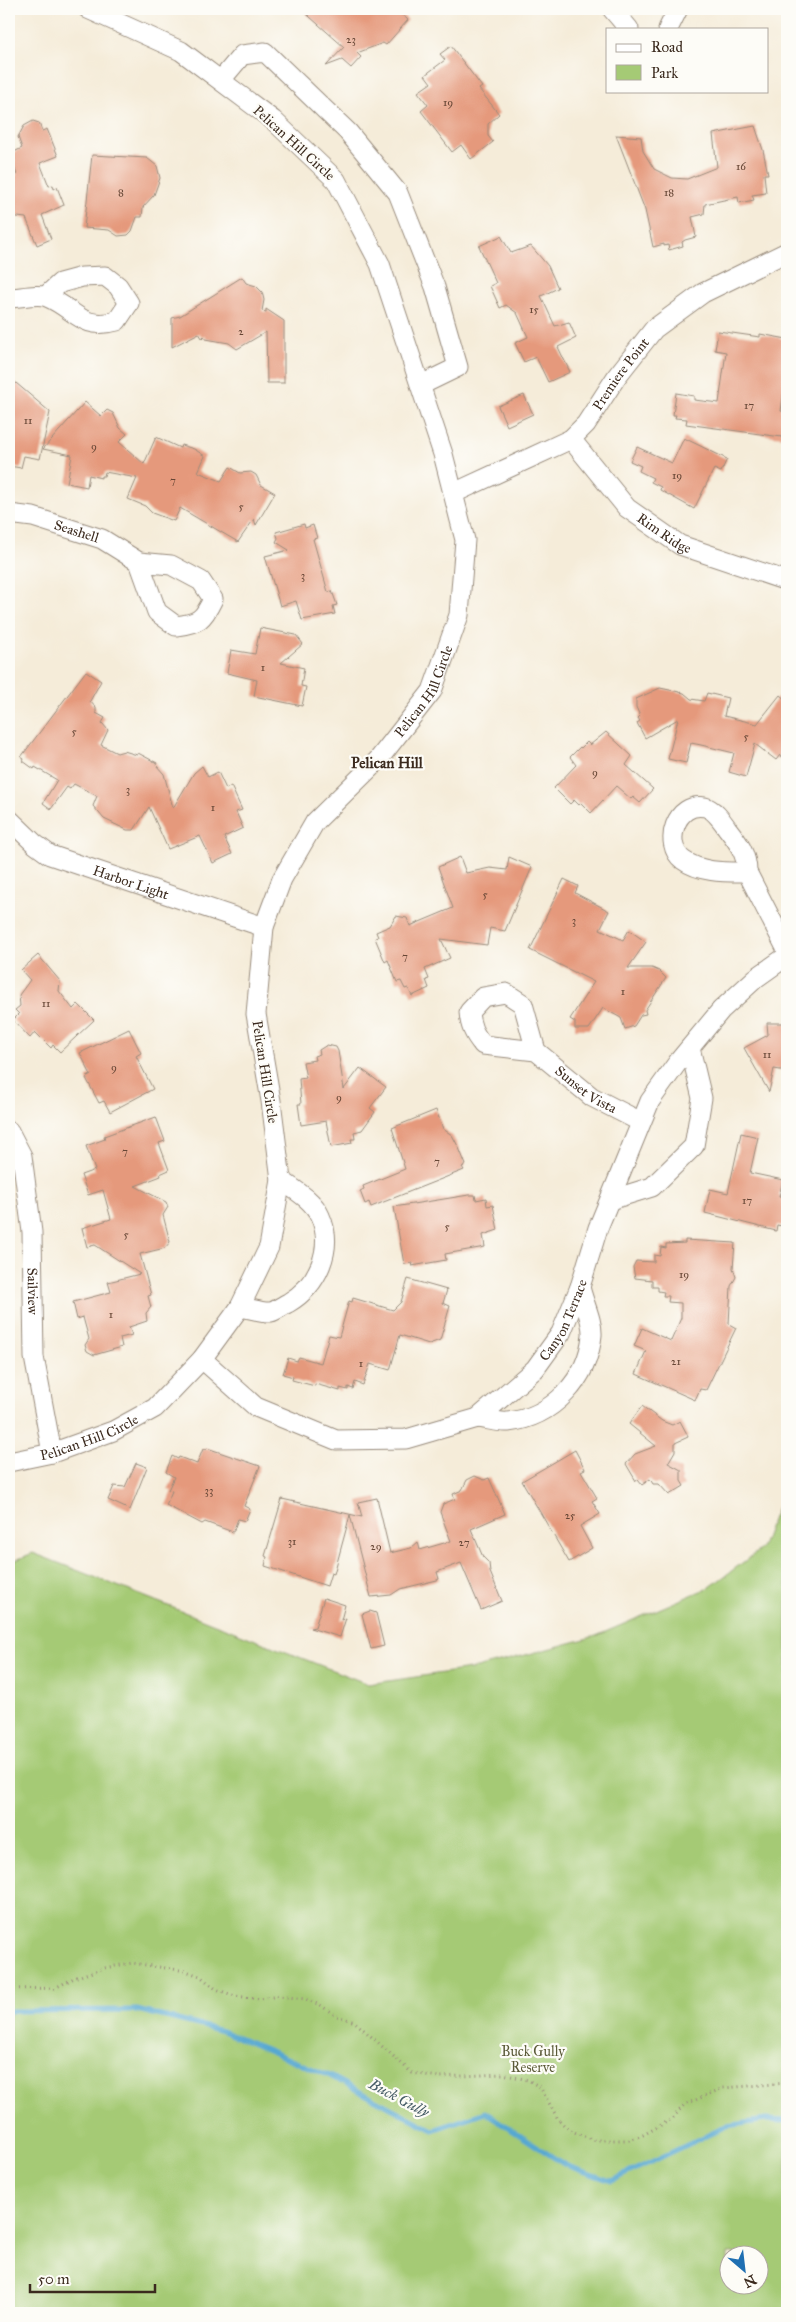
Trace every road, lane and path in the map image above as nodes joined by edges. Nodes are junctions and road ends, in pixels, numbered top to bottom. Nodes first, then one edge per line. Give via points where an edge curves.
1 (88, 9) edge
2 (612, 9) edge
3 (678, 9) edge
4 (628, 28) edge
5 (668, 28) edge
6 (221, 80) junction
7 (787, 252) edge
8 (46, 296) dead end
9 (9, 298) edge
10 (421, 385) junction
11 (571, 440) junction
12 (454, 493) junction
13 (9, 514) edge
14 (139, 562) dead end
15 (787, 581) edge
16 (9, 819) edge
17 (747, 872) dead end
18 (264, 927) junction
19 (787, 950) edge
20 (787, 956) edge
21 (690, 1048) junction
22 (536, 1051) dead end
23 (641, 1122) junction
24 (9, 1131) edge
25 (281, 1180) junction
26 (610, 1200) junction
27 (580, 1287) junction
28 (240, 1307) junction
29 (202, 1359) junction
30 (478, 1418) junction
31 (52, 1454) junction
32 (9, 1462) edge
33 (9, 1989) edge
34 (787, 2083) edge

1 - 6 street, Pelican Hill Circle via 181,52
2 - 4 street
3 - 5 street
6 - 10 street, Pelican Hill Circle via 273,120 336,180 380,264
6 - 10 street via 242,54 265,52 348,132 398,194 435,287 458,367
7 - 11 street, Premiere Point via 703,293 654,329
8 - 9 street
10 - 12 street, Pelican Hill Circle
11 - 12 street, Premiere Point
11 - 15 street, Rim Ridge via 627,508 680,545
12 - 18 street, Pelican Hill Circle via 465,540 458,616 432,691 378,760 315,822 282,879
13 - 14 street, Seashell via 33,517 102,539
16 - 18 street, Harbor Light via 50,855
17 - 19 street
18 - 25 street, Pelican Hill Circle via 256,1014
20 - 21 street, Canyon Terrace via 756,978 721,1010
21 - 23 street, Canyon Terrace via 650,1101
21 - 26 street via 702,1098 694,1146 652,1187
22 - 23 street, Sunset Vista via 592,1097
23 - 26 street, Canyon Terrace
24 - 31 street, Sailview via 24,1165 32,1232 34,1357
25 - 28 street, Pelican Hill Circle via 269,1246
25 - 28 street via 309,1201 320,1216 325,1235 324,1258 315,1278 298,1297 272,1312
26 - 27 street, Canyon Terrace
27 - 30 street, Canyon Terrace via 561,1333 535,1369
27 - 30 street via 592,1333 587,1362 572,1387 557,1402 532,1416 507,1422
28 - 29 street, Pelican Hill Circle
29 - 30 street, Canyon Terrace via 256,1407 336,1440 406,1439
29 - 31 street, Pelican Hill Circle via 155,1408 113,1431
31 - 32 street, Pelican Hill Circle
33 - 34 path via 55,1988 104,1968 132,1963 186,1971 235,1996 305,1999 355,2022 412,2073 439,2077 503,2074 528,2080 540,2087 558,2119 569,2130 594,2140 628,2140 643,2135 672,2119 684,2105 723,2088

